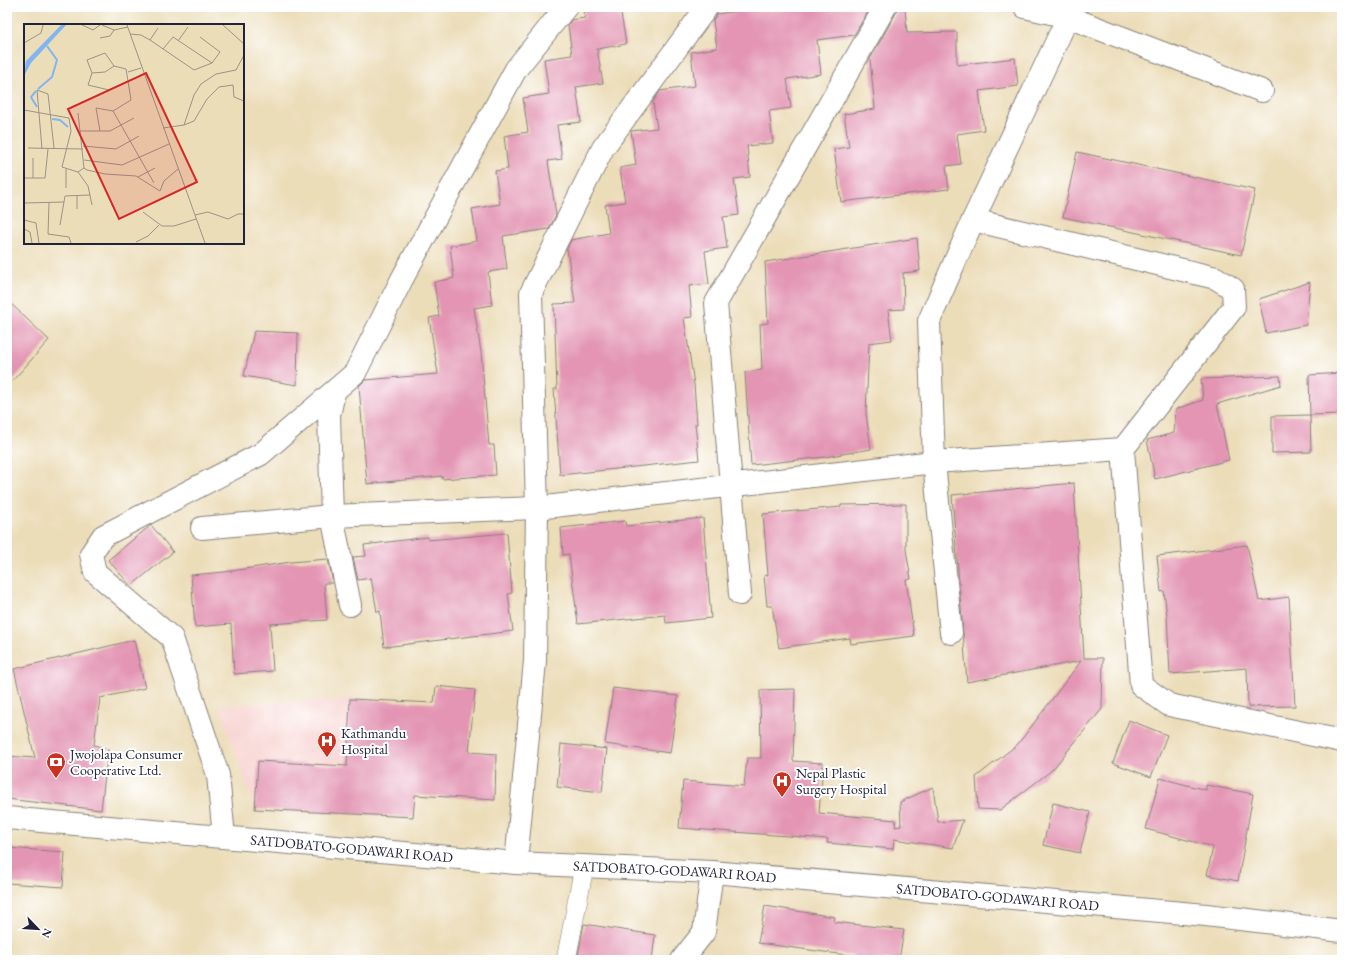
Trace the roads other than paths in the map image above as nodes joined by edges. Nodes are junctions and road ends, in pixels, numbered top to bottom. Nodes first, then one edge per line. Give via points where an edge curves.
1 (566, 7) edge
2 (707, 7) edge
3 (885, 7) edge
4 (1025, 7) edge
5 (1068, 17) junction
6 (1262, 91) dead end
7 (973, 220) junction
8 (334, 393) junction
9 (1123, 449) junction
10 (934, 462) junction
11 (730, 486) junction
12 (537, 508) junction
13 (332, 516) junction
14 (202, 528) dead end
15 (740, 594) dead end
16 (350, 605) dead end
17 (951, 633) dead end
18 (1342, 741) edge
19 (7, 818) edge
20 (224, 837) junction
21 (516, 863) junction
22 (584, 867) junction
23 (712, 872) junction
24 (1342, 931) edge
25 (566, 960) edge
26 (682, 960) edge

1 - 8 street via 516,69 402,279 355,373
2 - 12 street via 603,148 531,293
3 - 11 street via 716,303
4 - 5 street
5 - 6 street
5 - 7 street
7 - 9 street via 1216,278 1233,289 1234,307
7 - 10 street via 929,321
8 - 13 street via 329,415
8 - 20 street via 261,454 104,536 91,554 95,572 172,638 218,775
9 - 10 street
9 - 18 street via 1141,686 1169,704
10 - 11 street
10 - 17 street
11 - 12 street
11 - 15 street
12 - 13 street
12 - 21 street via 535,661
13 - 14 street
13 - 16 street
19 - 20 street, SATDOBATO-GODAWARI ROAD
20 - 21 street, SATDOBATO-GODAWARI ROAD
21 - 22 street, SATDOBATO-GODAWARI ROAD
22 - 23 street, SATDOBATO-GODAWARI ROAD
22 - 25 lane
23 - 24 street, SATDOBATO-GODAWARI ROAD via 1206,915
23 - 26 street via 704,932

